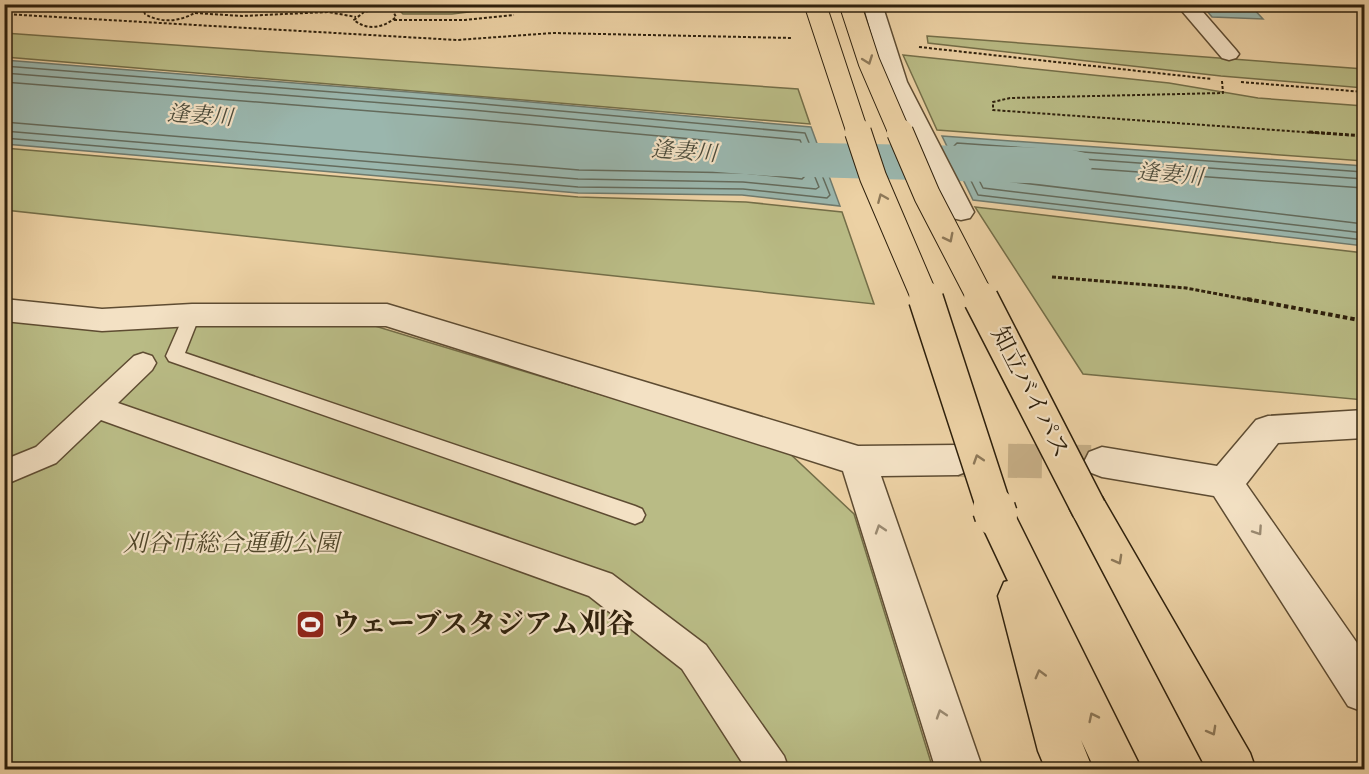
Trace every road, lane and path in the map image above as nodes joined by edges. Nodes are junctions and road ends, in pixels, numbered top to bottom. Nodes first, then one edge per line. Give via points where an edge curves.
1 (150, 4) edge
2 (206, 4) edge
3 (815, 4) edge
4 (850, 4) edge
5 (872, 4) edge
6 (1185, 4) edge
7 (195, 13) junction
8 (4, 14) edge
9 (514, 15) dead end
10 (356, 17) junction
11 (394, 20) junction
12 (799, 39) dead end
13 (912, 46) dead end
14 (1229, 54) dead end
15 (1234, 82) dead end
16 (1365, 93) edge
17 (1365, 136) edge
18 (961, 212) dead end
19 (1052, 277) dead end
20 (4, 310) edge
21 (192, 315) junction
22 (1365, 321) edge
23 (144, 363) dead end
24 (97, 407) junction
25 (1365, 424) edge
26 (958, 460) tunnel mouth
27 (858, 461) junction
28 (1102, 462) tunnel mouth
29 (4, 473) edge
30 (1225, 483) junction
31 (635, 515) dead end
32 (996, 515) junction
33 (1365, 690) edge
34 (770, 770) edge
35 (960, 770) edge
36 (1070, 770) edge
37 (1119, 770) edge
38 (1233, 770) edge

1 - 7 path via 144,11 155,20
2 - 7 path
32 -> 3 highway, bridge via 929,308 873,177
4 -> 38 highway, 知立バイパス, bridge via 869,62 927,195 1089,509
5 - 18 street via 896,82
6 - 14 street
7 - 10 path via 242,16 318,12
8 - 12 path via 458,40 553,33
9 - 11 path
10 - 11 path via 358,25 370,27
10 - 11 path via 383,9 396,14
13 - 17 path via 1222,81 1223,93 1010,98 993,102 993,110
15 - 16 path
19 - 22 path via 1186,288
20 - 21 street via 102,320
21 - 27 street via 387,315
21 - 31 lane via 175,356
23 - 24 street
24 - 29 street via 46,455
24 - 34 street via 600,585 694,657
25 - 30 street via 1268,430
26 - 27 street
35 -> 27 street
28 - 30 street
30 -> 33 street
36 -> 32 highway via 1061,751
37 -> 32 highway

